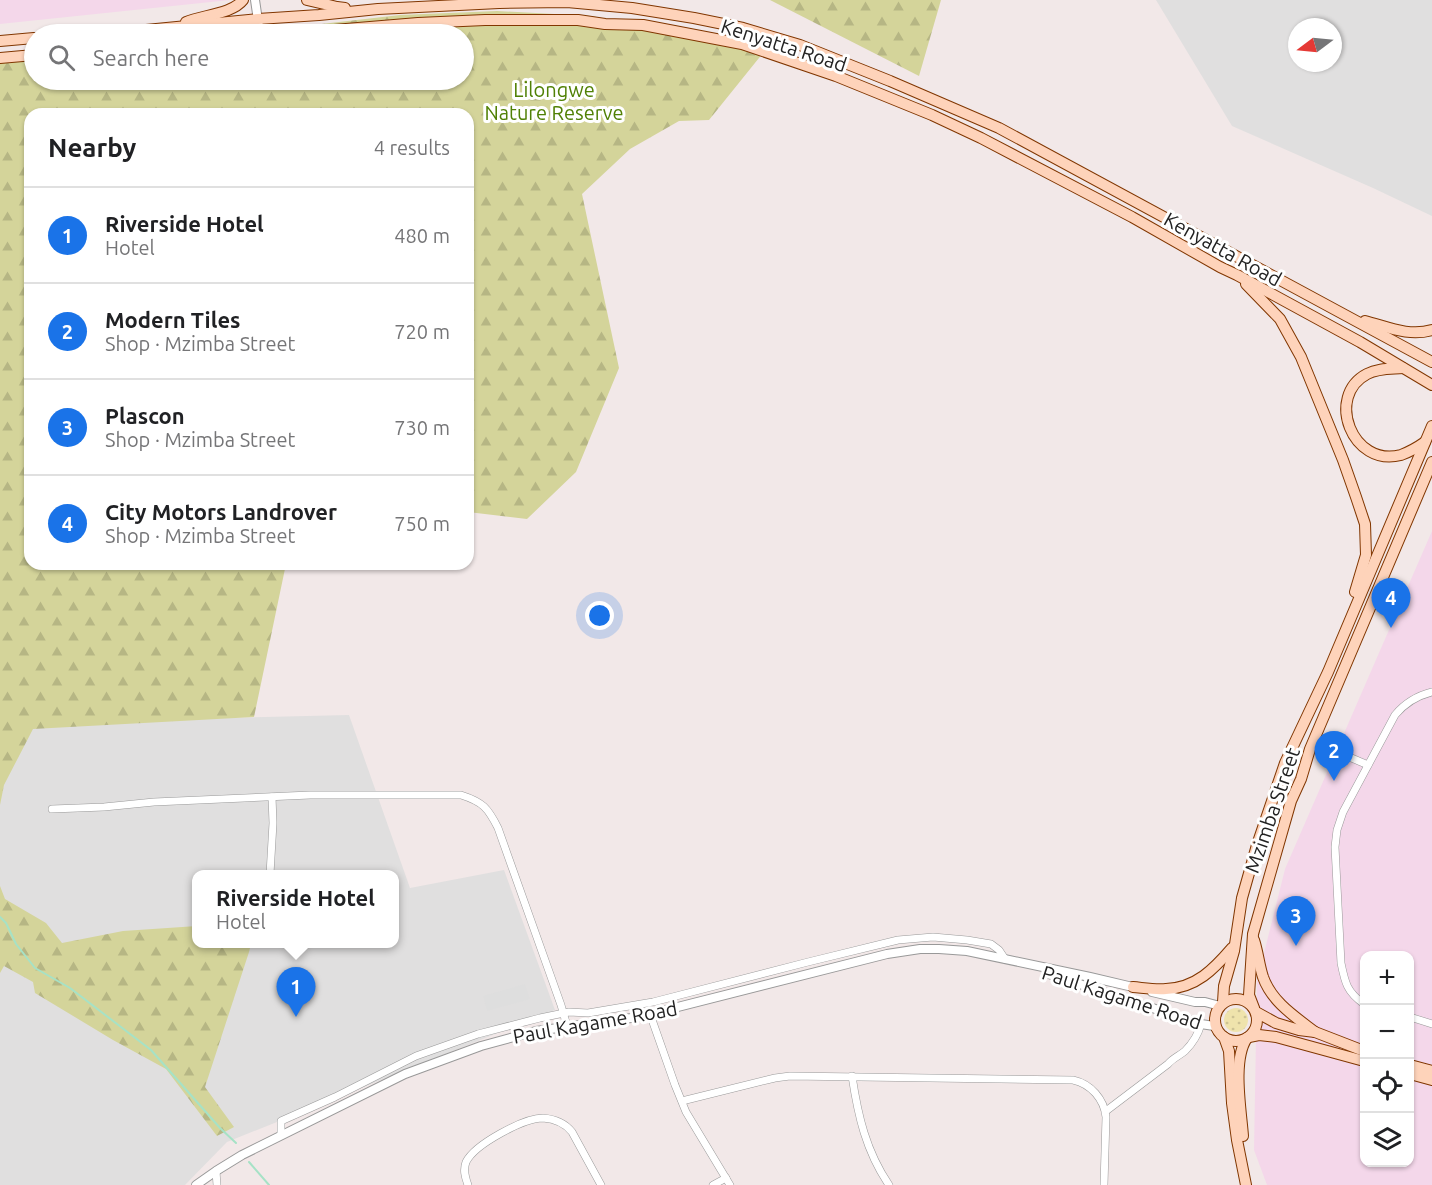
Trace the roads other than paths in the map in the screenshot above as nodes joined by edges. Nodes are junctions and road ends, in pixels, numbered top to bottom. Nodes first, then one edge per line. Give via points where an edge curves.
1 (243, 0) edge
2 (255, 0) edge
3 (307, 0) edge
4 (378, 9) junction
5 (258, 19) junction
6 (181, 24) edge
7 (210, 24) edge
8 (259, 24) edge
9 (406, 24) edge
10 (24, 39) edge
11 (0, 41) edge
12 (24, 56) edge
13 (0, 58) edge
14 (1237, 275) junction
15 (1350, 317) junction
16 (1432, 330) edge
17 (1432, 362) edge
18 (1403, 368) junction
19 (1432, 384) edge
20 (1432, 426) edge
21 (1425, 441) junction
22 (1432, 462) edge
23 (1432, 479) edge
24 (1420, 490) junction
25 (1342, 639) junction
26 (1432, 692) edge
27 (1314, 742) junction
28 (1368, 765) junction
29 (272, 797) junction
30 (52, 809) dead end
31 (270, 870) edge
32 (1252, 934) junction
33 (1235, 944) junction
34 (1005, 959) junction
35 (1020, 963) junction
36 (1133, 987) junction
37 (1360, 1001) edge
38 (1221, 1004) junction
39 (1255, 1010) junction
40 (563, 1013) junction
41 (650, 1014) junction
42 (1414, 1018) edge
43 (1201, 1024) junction
44 (1432, 1024) edge
45 (567, 1026) junction
46 (1315, 1032) junction
47 (1222, 1036) junction
48 (1248, 1038) junction
49 (1360, 1049) edge
50 (1360, 1060) edge
51 (1414, 1066) edge
52 (1432, 1071) edge
53 (1414, 1075) edge
54 (852, 1076) junction
55 (1432, 1080) edge
56 (681, 1101) junction
57 (1106, 1111) junction
58 (280, 1135) junction
59 (216, 1171) junction
60 (1244, 1172) junction
61 (726, 1178) junction
62 (196, 1185) edge
63 (218, 1185) edge
64 (468, 1185) edge
65 (600, 1185) edge
66 (713, 1185) edge
67 (730, 1185) edge
68 (888, 1185) edge
69 (1104, 1185) edge
70 (1246, 1185) edge

1 - 6 main road via 225,11
2 - 5 street
3 - 4 main road via 337,7
4 - 5 main road, Kenyatta Road
4 - 15 main road, Kenyatta Road via 567,2 632,8 743,28 800,45 999,128
5 - 7 main road, Kenyatta Road
5 - 8 street
9 - 14 main road, Kenyatta Road via 578,20 643,26 742,44 893,98 981,138
10 - 11 main road
12 - 13 main road
14 - 18 main road, Kenyatta Road
14 - 25 main road via 1280,319 1301,357 1365,524 1366,555
15 - 16 main road via 1405,332
15 - 17 main road, Kenyatta Road
18 - 19 main road, Kenyatta Road
18 - 21 main road via 1380,369 1356,383 1348,396 1346,421 1361,446 1373,453 1400,455
20 - 21 main road, Mzimba Street
21 - 25 main road, Mzimba Street
22 - 24 main road, Mzimba Street
23 - 24 main road
24 - 27 main road, Mzimba Street
25 - 33 main road, Mzimba Street via 1285,763 1242,898
26 - 28 street via 1404,704
27 - 28 street
27 - 32 main road, Mzimba Street via 1291,801
28 - 37 street via 1343,812 1335,847 1341,963 1352,995
29 - 30 street
29 - 31 street
29 - 40 street via 461,795 480,802 498,828
32 - 39 main road, Mzimba Street via 1249,994
32 - 46 main road via 1269,989 1277,1001
33 - 36 main road via 1220,963 1189,985 1167,989
33 - 38 main road, Mzimba Street
34 - 35 street, Paul Kagame Road
34 - 40 street via 991,944 933,938 898,940 653,1002 588,1013
34 - 41 street, Paul Kagame Road via 967,951 903,951
35 - 36 street, Paul Kagame Road
35 - 43 street, Paul Kagame Road
36 - 38 street, Paul Kagame Road
38 - 39 main road via 1240,998
38 - 47 main road via 1214,1020
39 - 46 main road via 1276,1023
39 - 48 main road via 1256,1028
40 - 45 street
40 - 58 street via 478,1035 406,1060 281,1121
41 - 45 street, Paul Kagame Road
41 - 56 street
42 - 44 street
43 - 47 street, Paul Kagame Road via 1214,1026
43 - 57 street via 1197,1037 1183,1052
45 - 58 street, Paul Kagame Road via 507,1038 415,1070
46 - 49 main road
47 - 48 main road via 1235,1041
47 - 60 main road via 1229,1051 1232,1103
48 - 50 main road via 1276,1036
48 - 60 main road via 1240,1055 1239,1073
51 - 52 main road
53 - 55 main road
54 - 56 street via 775,1078
54 - 57 street via 1073,1080 1086,1084
54 - 68 street via 867,1144
56 - 61 street
57 - 69 street
58 - 59 street, Paul Kagame Road
59 - 62 street, Paul Kagame Road
59 - 63 street
60 - 70 main road
61 - 66 street
61 - 67 street
64 - 65 street via 465,1164 475,1151 502,1132 542,1118 567,1126

